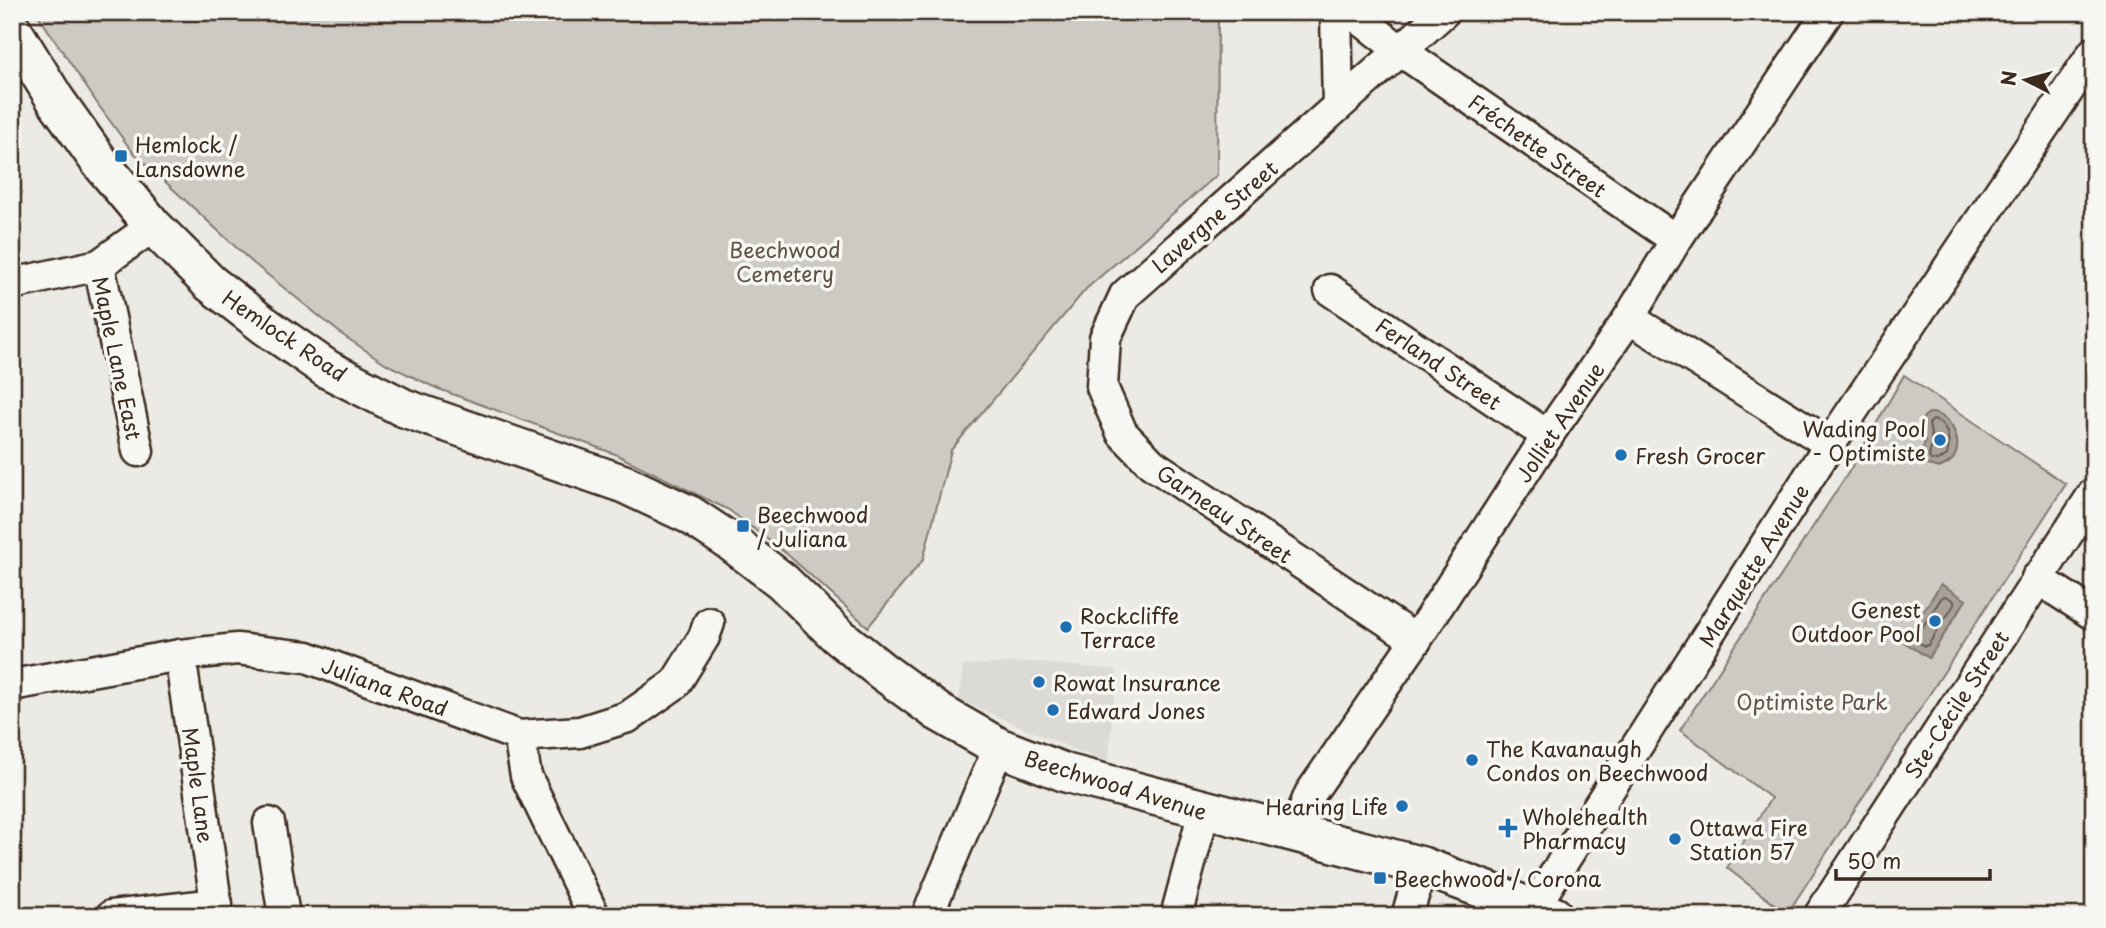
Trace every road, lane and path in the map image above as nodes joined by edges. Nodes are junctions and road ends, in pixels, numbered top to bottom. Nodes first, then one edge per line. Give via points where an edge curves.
1 (1336, 12) edge
2 (1351, 12) edge
3 (1444, 12) edge
4 (1828, 12) edge
5 (12, 29) edge
6 (1401, 51) junction
7 (2094, 52) edge
8 (1338, 106) junction
9 (153, 226) junction
10 (1676, 240) junction
11 (99, 265) junction
12 (12, 284) edge
13 (1330, 290) dead end
14 (1629, 318) junction
15 (1105, 338) joint
16 (1548, 436) junction
17 (1830, 444) junction
18 (138, 451) dead end
19 (2094, 493) edge
20 (735, 544) joint
21 (2037, 578) junction
22 (2094, 615) edge
23 (709, 623) dead end
24 (1416, 640) junction
25 (180, 655) junction
26 (12, 685) edge
27 (519, 736) junction
28 (999, 747) junction
29 (1204, 811) junction
30 (269, 823) dead end
31 (1294, 834) junction
32 (1422, 866) junction
33 (218, 910) edge
34 (1544, 911) edge
35 (111, 916) edge
36 (284, 916) edge
37 (594, 916) edge
38 (927, 916) edge
39 (1177, 916) edge
40 (1407, 916) edge
41 (1819, 916) edge

1 - 8 street
2 - 6 street
3 - 6 street, Lavergne Street
4 - 10 street, Jolliet Avenue
5 - 9 main road, Hemlock Road via 99,161
6 - 8 street, Lavergne Street
6 - 10 street, Fréchette Street
7 - 17 street, Marquette Avenue
8 - 15 street, Lavergne Street via 1125,295
9 - 11 street
9 - 20 main road, Hemlock Road via 210,283 327,369 404,408 624,484 690,515
10 - 14 street, Jolliet Avenue
11 - 12 street
11 - 18 street, Maple Lane East
13 - 16 street, Ferland Street
14 - 16 street, Jolliet Avenue
14 - 17 street
15 - 24 street, Garneau Street via 1102,387 1122,433 1152,464
16 - 24 street, Jolliet Avenue
17 - 34 street, Marquette Avenue
19 - 21 street, Ste-Cécile Street
20 - 28 main road, Beechwood Avenue via 882,671 938,712
21 - 22 street
21 - 41 street, Ste-Cécile Street
23 - 27 street, Juliana Road via 675,684 628,717 580,732
24 - 31 street, Jolliet Avenue via 1310,794
25 - 26 street, Juliana Road
25 - 27 street, Juliana Road via 237,649 307,657
25 - 33 street, Maple Lane
27 - 37 street via 526,776
28 - 29 main road, Beechwood Avenue via 1049,768
28 - 38 street
29 - 31 main road, Beechwood Avenue
29 - 39 street
30 - 36 street
31 - 32 main road, Beechwood Avenue
32 - 34 main road, Beechwood Avenue
32 - 40 street
33 - 35 street

